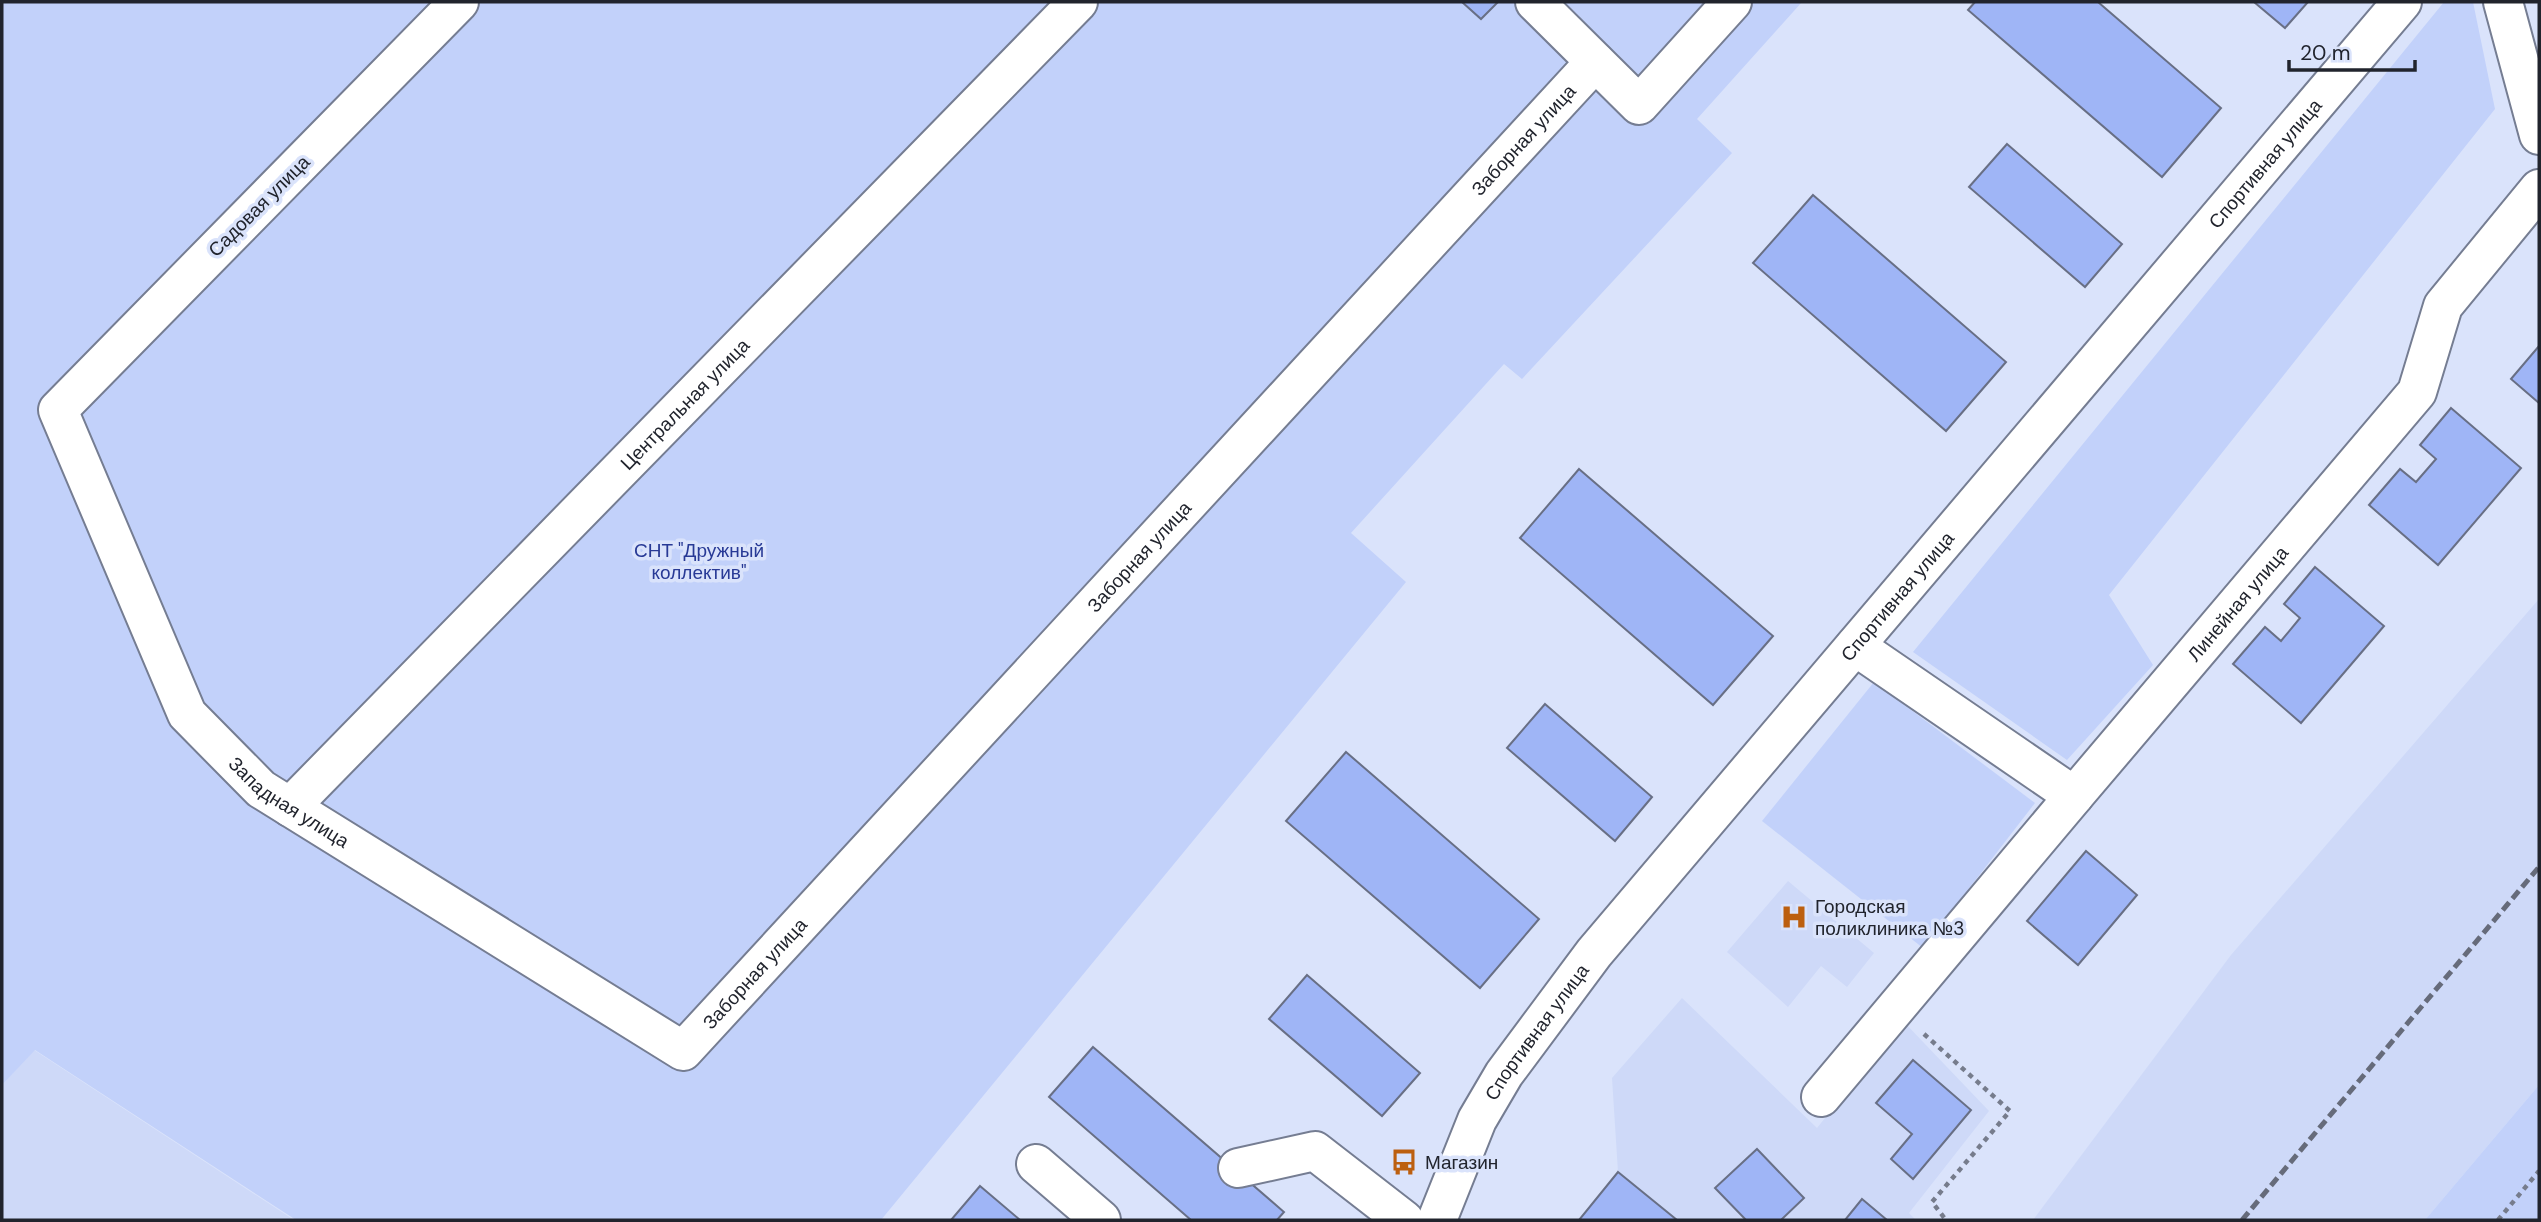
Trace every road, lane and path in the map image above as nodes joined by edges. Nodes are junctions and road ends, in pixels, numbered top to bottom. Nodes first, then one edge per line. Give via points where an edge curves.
1 (459, 2) edge
2 (1078, 2) edge
3 (1535, 2) edge
4 (1732, 2) edge
5 (2402, 2) edge
6 (2503, 2) edge
7 (1595, 62) junction
8 (2539, 135) edge
9 (2539, 189) edge
10 (58, 410) joint
11 (1856, 646) junction
12 (2074, 796) junction
13 (290, 807) junction
14 (1896, 1010) junction
15 (683, 1051) joint
16 (1821, 1097) dead end
17 (1035, 1164) dead end
18 (1238, 1167) dead end
19 (2539, 1171) edge
20 (1101, 1220) edge
21 (1404, 1220) edge
22 (1437, 1220) edge
23 (1946, 1220) edge
24 (2498, 1220) edge

1 - 10 street, Садовая улица
2 - 13 street, Центральная улица
3 - 7 street
4 - 7 street via 1639,105
5 - 11 street, Спортивная улица
6 - 8 street
7 - 15 street, Заборная улица
9 - 12 street, Линейная улица via 2444,306 2417,392
10 - 13 street, Западная улица via 187,714 261,789
11 - 12 street
11 - 22 street, Спортивная улица via 1594,953 1540,1024 1477,1120
12 - 14 street, Линейная улица
13 - 15 street, Западная улица
14 - 16 street, Линейная улица
14 - 23 path via 2010,1111 1932,1202
17 - 20 street
18 - 21 street via 1315,1151
19 - 24 path

